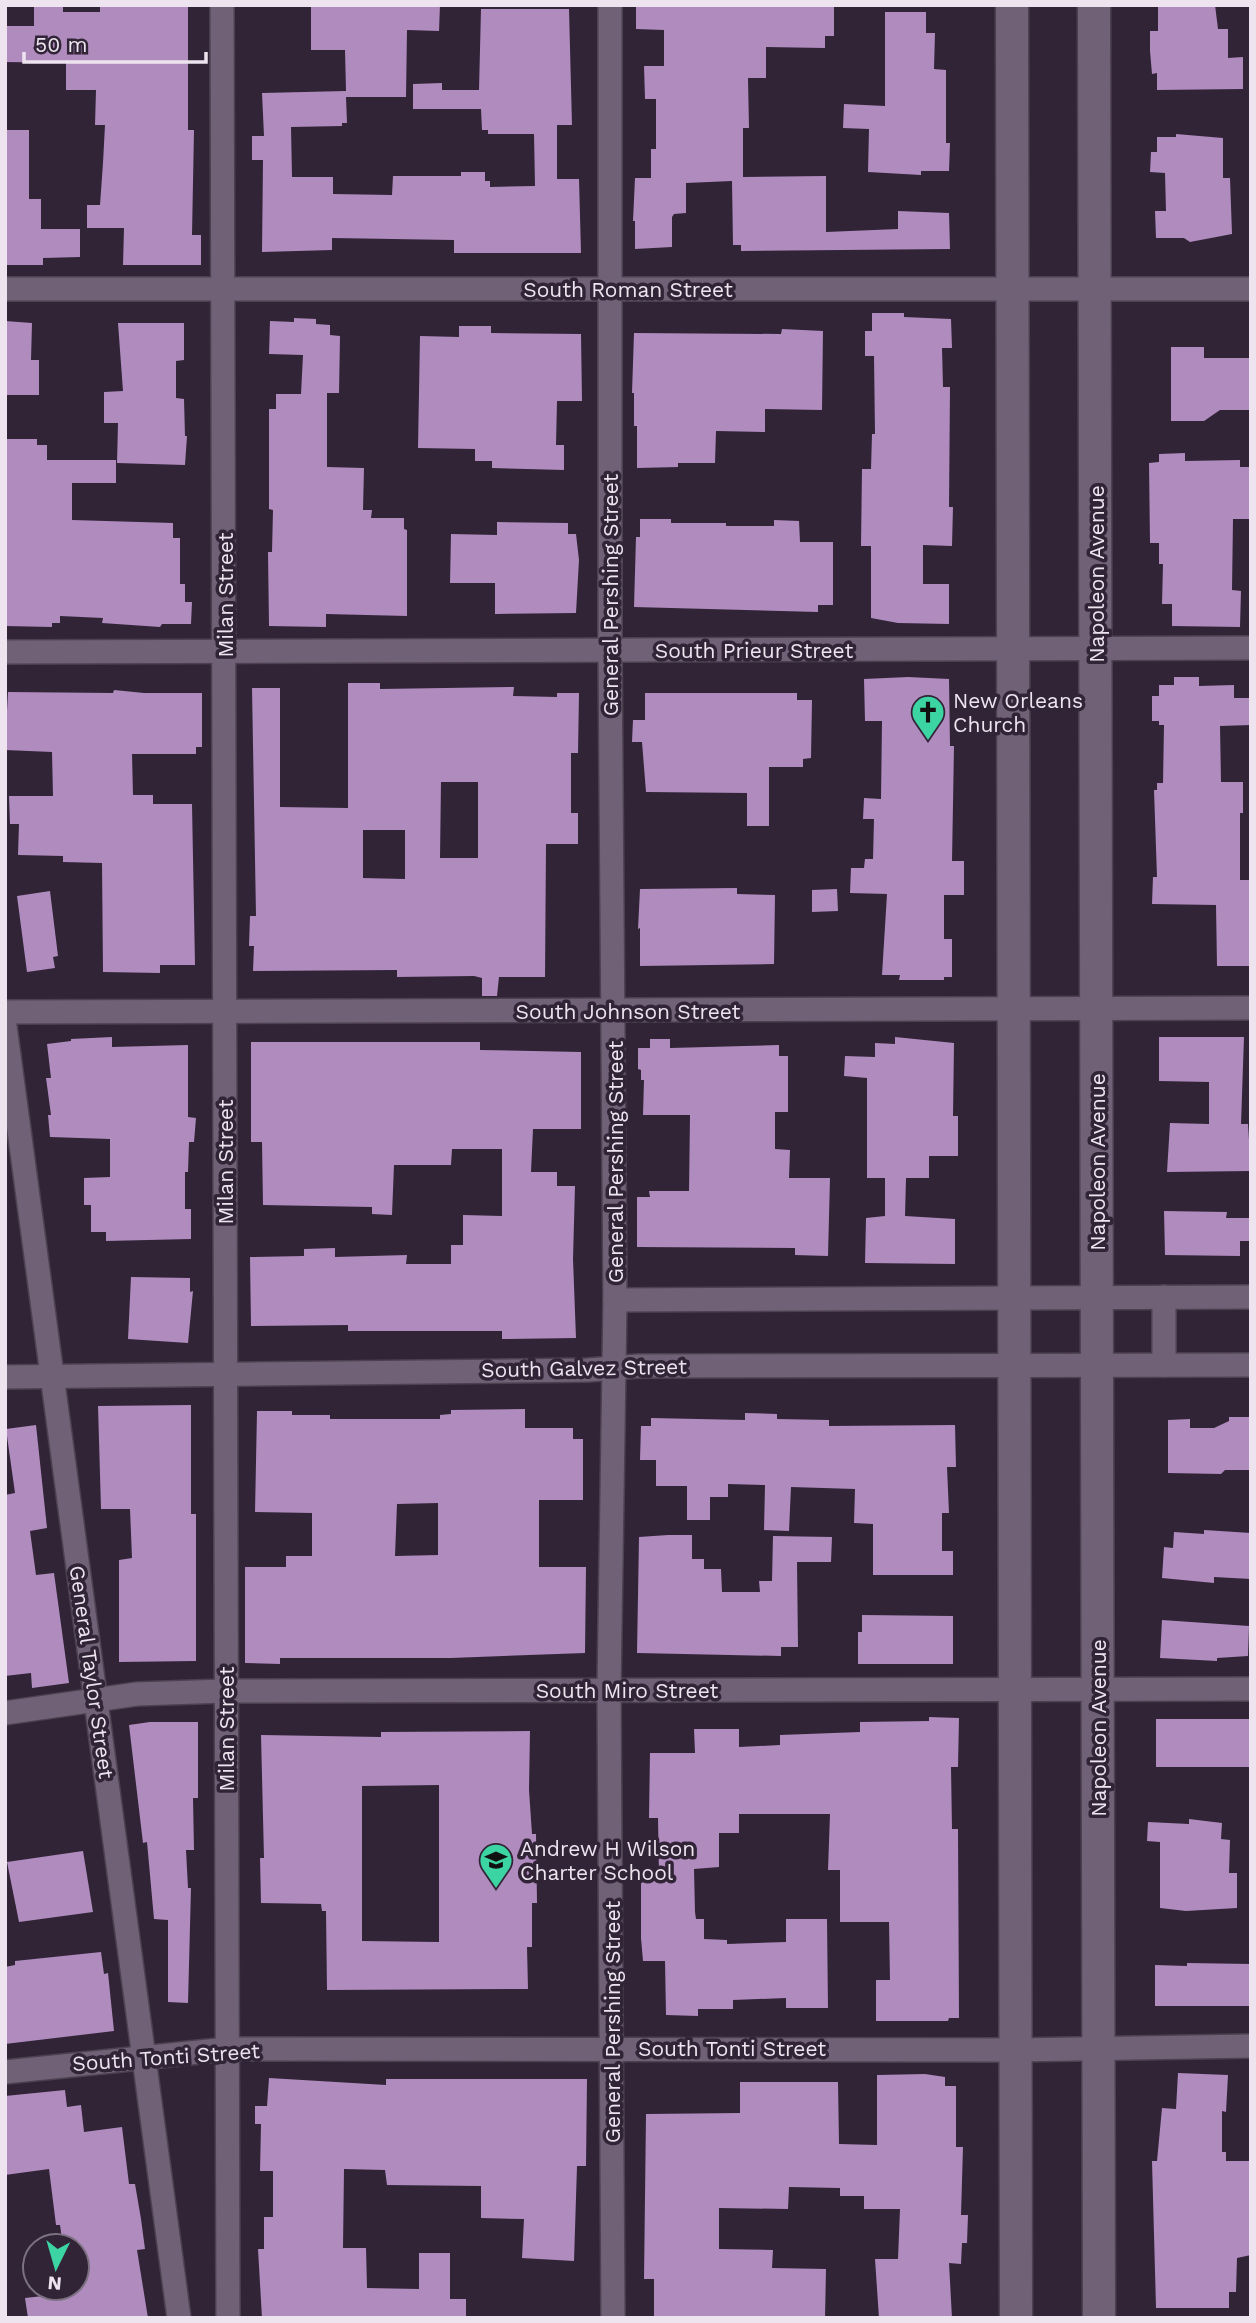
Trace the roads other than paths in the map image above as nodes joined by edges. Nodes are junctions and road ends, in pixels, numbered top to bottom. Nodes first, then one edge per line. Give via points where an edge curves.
1 (222, 5) edge
2 (610, 5) edge
3 (1012, 5) edge
4 (1094, 5) edge
5 (5, 289) edge
6 (224, 289) junction
7 (1251, 289) edge
8 (609, 290) junction
9 (1012, 290) junction
10 (1095, 290) junction
11 (1251, 648) edge
12 (225, 649) junction
13 (1013, 649) junction
14 (1096, 649) junction
15 (610, 650) junction
16 (5, 652) edge
17 (1096, 1008) junction
18 (1251, 1008) edge
19 (1014, 1009) junction
20 (615, 1011) junction
21 (5, 1012) edge
22 (225, 1012) junction
23 (5, 1026) edge
24 (1014, 1296) junction
25 (1097, 1296) junction
26 (1164, 1297) junction
27 (1251, 1297) edge
28 (615, 1300) junction
29 (1014, 1364) junction
30 (1097, 1364) junction
31 (1164, 1365) junction
32 (1251, 1365) edge
33 (614, 1368) junction
34 (224, 1373) junction
35 (52, 1375) junction
36 (5, 1377) edge
37 (1098, 1689) junction
38 (1251, 1689) edge
39 (609, 1690) junction
40 (1015, 1690) junction
41 (225, 1691) junction
42 (95, 1699) junction
43 (5, 1713) edge
44 (1099, 2046) junction
45 (1251, 2046) edge
46 (612, 2047) junction
47 (228, 2049) junction
48 (1016, 2050) junction
49 (144, 2056) junction
50 (5, 2072) edge
51 (179, 2318) edge
52 (228, 2318) edge
53 (613, 2318) edge
54 (1016, 2318) edge
55 (1099, 2318) edge

1 - 6 street, Milan Street
2 - 8 street, General Pershing Street
3 - 9 main road
4 - 10 main road, Napoleon Avenue
5 - 6 street, South Roman Street
6 - 8 street, South Roman Street
6 - 12 street, Milan Street
7 - 10 street, South Roman Street
8 - 9 street, South Roman Street
8 - 15 street, General Pershing Street
9 - 10 street, South Roman Street
9 - 13 main road
10 - 14 main road, Napoleon Avenue
11 - 14 street, South Prieur Street
12 - 15 street, South Prieur Street
12 - 16 street, South Prieur Street
12 - 22 street, Milan Street
13 - 14 street, South Prieur Street
13 - 15 street, South Prieur Street
13 - 19 main road
14 - 17 main road, Napoleon Avenue
15 - 20 street, General Pershing Street
17 - 18 street, South Johnson Street
17 - 19 street, South Johnson Street
17 - 25 main road, Napoleon Avenue
19 - 20 street, South Johnson Street
19 - 24 main road
20 - 22 street, South Johnson Street
20 - 28 street, General Pershing Street
21 - 22 street, South Johnson Street
22 - 34 street, Milan Street
23 - 35 street, General Taylor Street
24 - 25 street
24 - 28 street
24 - 29 main road
25 - 26 street
25 - 30 main road, Napoleon Avenue
26 - 27 street
26 - 31 street
28 - 33 street, General Pershing Street
29 - 30 street, South Galvez Street
29 - 33 street, South Galvez Street
29 - 40 main road
30 - 31 street, South Galvez Street
30 - 37 main road, Napoleon Avenue
31 - 32 street, South Galvez Street
33 - 34 street, South Galvez Street
33 - 39 street, General Pershing Street
34 - 35 street, South Galvez Street
34 - 41 street, Milan Street
35 - 36 street, South Galvez Street
35 - 42 street, General Taylor Street
37 - 38 street, South Miro Street
37 - 40 street, South Miro Street
37 - 44 main road, Napoleon Avenue
39 - 40 street, South Miro Street
39 - 41 street, South Miro Street
39 - 46 street, General Pershing Street
40 - 48 main road
41 - 42 street, South Miro Street
41 - 47 street, Milan Street
42 - 43 street, South Miro Street
42 - 49 street, General Taylor Street
44 - 45 street, South Tonti Street
44 - 48 street, South Tonti Street
44 - 55 main road, Napoleon Avenue
46 - 47 street, South Tonti Street
46 - 48 street, South Tonti Street
46 - 53 street, General Pershing Street
47 - 49 street, South Tonti Street
47 - 52 street, Milan Street
48 - 54 main road
49 - 50 street, South Tonti Street
49 - 51 street, General Taylor Street

